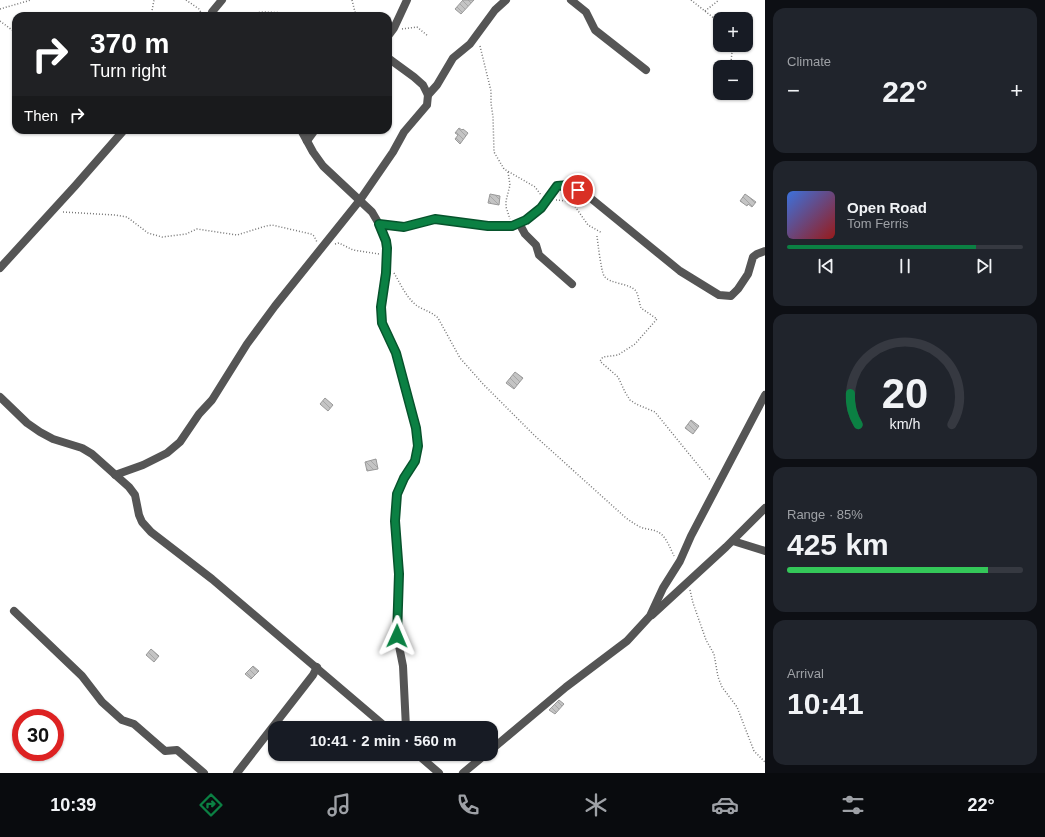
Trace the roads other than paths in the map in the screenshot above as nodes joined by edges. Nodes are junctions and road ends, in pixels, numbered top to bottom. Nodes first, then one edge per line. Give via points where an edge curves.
1 (222, 0) edge
2 (407, 0) edge
3 (506, 0) edge
4 (571, 0) edge
5 (212, 12) edge
6 (392, 31) edge
7 (392, 61) edge
8 (646, 70) dead end
9 (428, 94) junction
10 (120, 134) edge
11 (303, 134) edge
12 (312, 134) edge
13 (307, 141) junction
14 (360, 200) junction
15 (379, 224) junction
16 (516, 225) junction
17 (765, 251) edge
18 (0, 268) edge
19 (572, 284) dead end
20 (765, 396) edge
21 (0, 397) edge
22 (115, 475) junction
23 (765, 508) edge
24 (733, 540) junction
25 (765, 551) edge
26 (14, 611) dead end
27 (650, 616) junction
28 (317, 667) junction
29 (379, 721) edge
30 (406, 721) edge
31 (498, 744) edge
32 (425, 761) edge
33 (478, 761) edge
34 (204, 773) edge
35 (237, 773) edge
36 (439, 773) edge
37 (463, 773) edge

1 - 5 street
2 - 6 street
3 - 9 street via 495,10 470,44 453,58 437,85
4 - 8 street via 586,12 595,30
7 - 9 street via 423,85
9 - 14 street via 427,105 404,132
10 - 18 street
11 - 13 street
12 - 13 street
13 - 14 street via 323,166
14 - 15 street
14 - 22 street via 275,306 247,344 212,400 180,442 167,453
15 - 16 street via 404,227 435,219 488,226
15 - 30 street via 386,241 387,259 381,307 382,323 396,353 416,428 418,446 415,461 397,494 395,521 399,574 397,636 403,666
16 - 17 street via 541,208 557,186 569,185 588,196 680,271 719,295 731,296 748,274 753,257
16 - 19 street via 536,245 539,255
20 - 27 street
21 - 22 street via 40,432 82,448
22 - 28 street via 135,495 142,522 151,532 212,579
23 - 24 street
24 - 25 street
24 - 27 street
26 - 34 street via 82,676 102,702 122,720 134,724 165,751 177,750
27 - 31 street via 627,641 566,687
28 - 29 street
28 - 35 street
32 - 36 street
33 - 37 street

